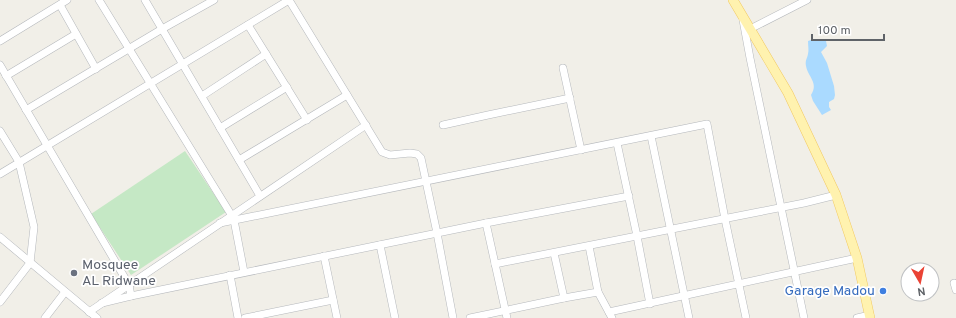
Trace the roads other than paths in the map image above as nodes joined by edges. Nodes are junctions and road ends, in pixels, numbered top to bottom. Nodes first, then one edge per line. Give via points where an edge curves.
1 (67, 0) edge
2 (100, 0) edge
3 (145, 0) edge
4 (214, 0) edge
5 (289, 0) edge
6 (733, 0) edge
7 (807, 0) edge
8 (60, 5) junction
9 (742, 16) junction
10 (248, 25) junction
11 (162, 29) junction
12 (750, 29) junction
13 (76, 34) junction
14 (0, 41) edge
15 (130, 49) junction
16 (266, 54) junction
17 (183, 64) junction
18 (0, 65) edge
19 (563, 68) dead end
20 (96, 69) junction
21 (6, 76) junction
22 (150, 83) junction
23 (286, 87) junction
24 (347, 95) junction
25 (202, 96) junction
26 (570, 98) junction
27 (26, 110) junction
28 (307, 120) junction
29 (443, 125) dead end
30 (366, 126) junction
31 (220, 128) junction
32 (0, 131) edge
33 (651, 136) junction
34 (617, 143) junction
35 (47, 145) junction
36 (581, 150) junction
37 (239, 160) junction
38 (19, 162) junction
39 (0, 174) edge
40 (426, 181) junction
41 (836, 195) junction
42 (260, 196) junction
43 (629, 196) junction
44 (781, 208) junction
45 (233, 218) junction
46 (725, 219) junction
47 (486, 223) junction
48 (670, 230) junction
49 (438, 233) junction
50 (637, 236) junction
51 (0, 237) edge
52 (380, 245) junction
53 (589, 246) junction
54 (554, 253) junction
55 (324, 256) junction
56 (857, 258) junction
57 (30, 263) junction
58 (495, 264) junction
59 (244, 272) junction
60 (794, 272) junction
61 (230, 275) junction
62 (129, 284) junction
63 (739, 284) junction
64 (65, 292) junction
65 (598, 292) junction
66 (131, 296) junction
67 (684, 296) junction
68 (564, 298) junction
69 (333, 300) junction
70 (0, 302) edge
71 (102, 303) junction
72 (650, 304) junction
73 (505, 310) junction
74 (89, 312) junction
75 (611, 315) edge
76 (870, 317) edge
77 (44, 318) edge
78 (97, 318) edge
79 (238, 318) edge
80 (245, 318) edge
81 (337, 318) edge
82 (395, 318) edge
83 (454, 318) edge
84 (470, 318) edge
85 (507, 318) edge
86 (688, 318) edge
87 (746, 318) edge
88 (804, 318) edge
89 (856, 318) edge

1 - 8 street
2 - 15 street
3 - 11 street
4 - 11 street
5 - 10 street
5 - 24 street
6 - 9 main road
7 - 12 street
8 - 13 street
8 - 14 street
9 - 12 main road
9 - 44 street
10 - 16 street
10 - 17 street
11 - 15 street
11 - 17 street
12 - 41 main road via 788,93
13 - 20 street
13 - 21 street
15 - 20 street
15 - 22 street
16 - 23 street
16 - 25 street
17 - 22 street
17 - 25 street
18 - 21 street
19 - 26 street
20 - 27 street
21 - 27 street
22 - 35 street
22 - 45 street
23 - 28 street
23 - 31 street
24 - 28 street
24 - 30 street
25 - 31 street
26 - 29 street
26 - 36 street
27 - 35 street
28 - 37 street
30 - 40 street via 382,152 390,155 410,153 421,158
30 - 42 street
31 - 37 street
32 - 38 street
33 - 34 street
33 - 46 street via 707,124
33 - 48 street
34 - 36 street
34 - 43 street
35 - 38 street
35 - 62 street
36 - 40 street
37 - 42 street
38 - 39 street
38 - 57 street via 34,226
40 - 45 street
40 - 49 street
41 - 44 street
41 - 56 main road
42 - 45 street
43 - 47 street
43 - 50 street
44 - 46 street
44 - 60 street
45 - 59 street
45 - 62 street via 220,223
46 - 48 street
46 - 63 street
47 - 49 street
47 - 58 street
48 - 50 street
48 - 67 street
49 - 52 street
49 - 83 street
50 - 53 street
50 - 72 street
51 - 57 street
52 - 55 street
52 - 82 street
53 - 54 street
53 - 65 street
54 - 58 street
54 - 68 street
55 - 59 street
55 - 69 street
56 - 60 street
56 - 76 main road
57 - 64 street
57 - 70 street
58 - 73 street
59 - 61 street
60 - 63 street
60 - 88 street
61 - 66 street
61 - 79 street
62 - 66 street
62 - 71 street
63 - 67 street
63 - 87 street
64 - 74 street
64 - 77 street
65 - 68 street
65 - 75 street
66 - 71 street
67 - 72 street
67 - 86 street
68 - 73 street
69 - 80 street
69 - 81 street
71 - 74 street
72 - 75 street
73 - 84 street
73 - 85 street
74 - 78 street
76 - 89 street

